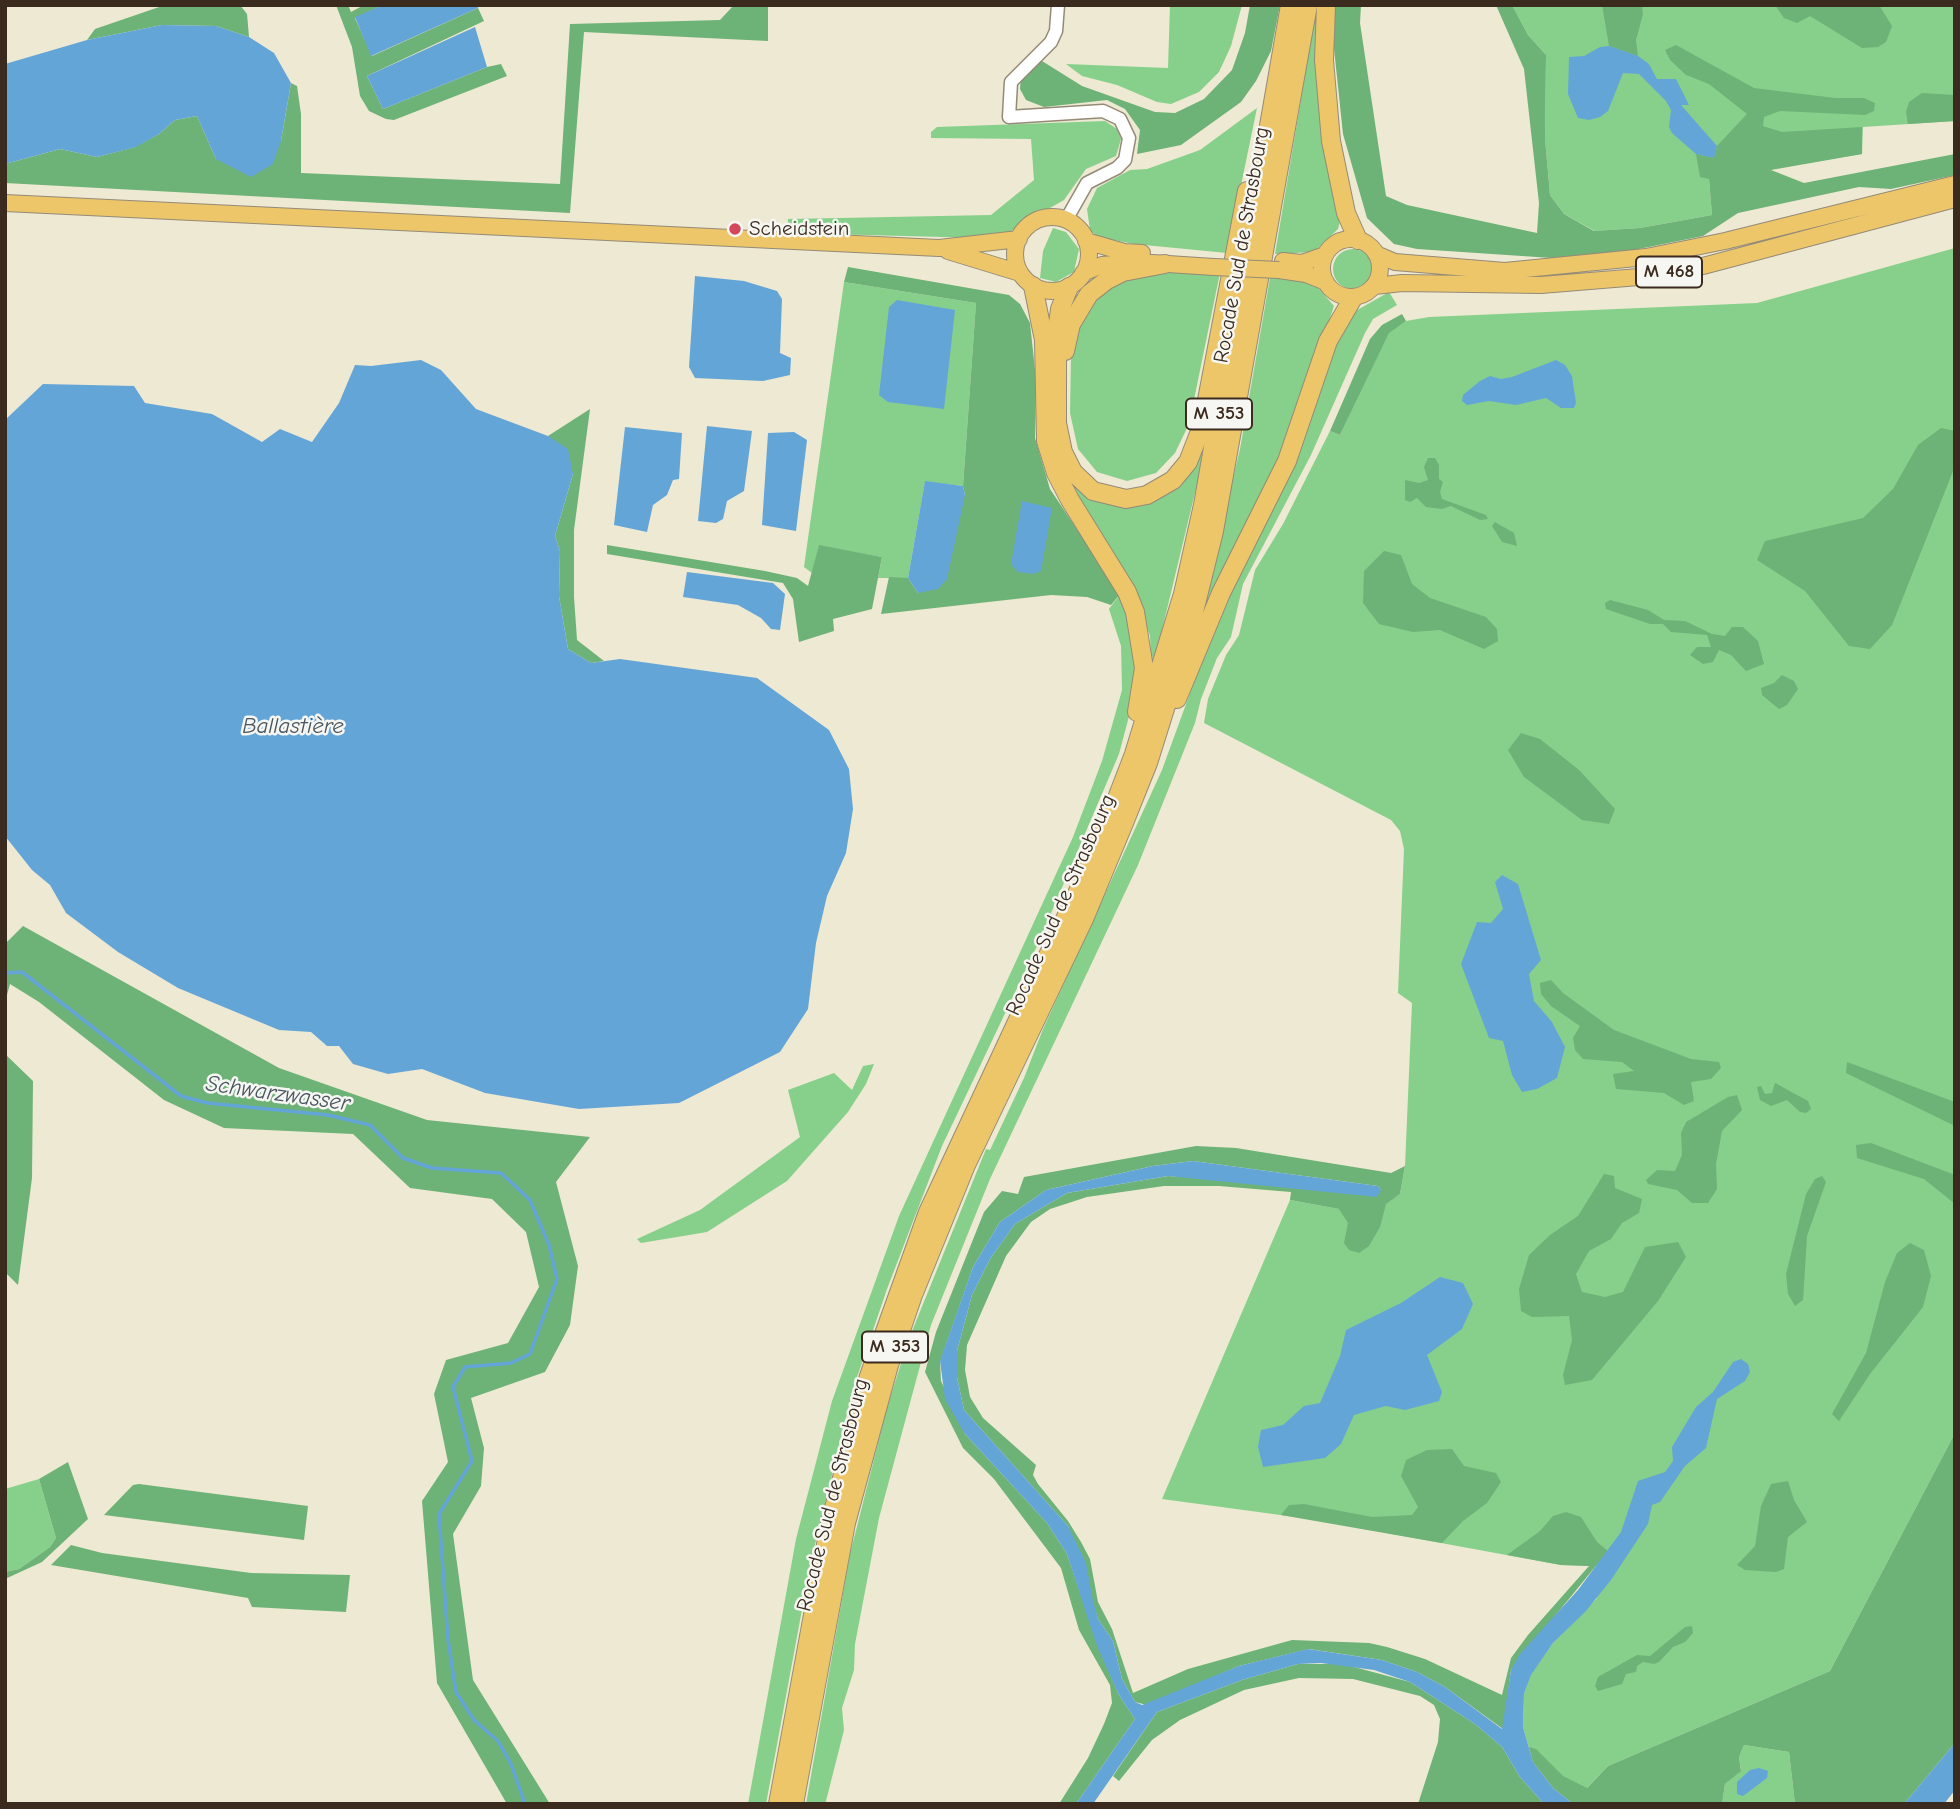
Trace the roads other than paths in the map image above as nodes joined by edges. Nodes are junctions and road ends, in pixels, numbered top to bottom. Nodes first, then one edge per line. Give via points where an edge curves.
1 (1058, 5) edge
2 (1308, 5) edge
3 (1325, 5) edge
4 (1289, 10) edge
5 (1955, 184) edge
6 (1955, 199) edge
7 (5, 203) edge
8 (1066, 220) junction
9 (1018, 239) junction
10 (1358, 240) junction
11 (1086, 241) junction
12 (939, 248) junction
13 (1376, 254) junction
14 (1325, 255) junction
15 (1215, 262) junction
16 (1165, 264) junction
17 (1279, 266) junction
18 (1083, 274) junction
19 (1027, 279) junction
20 (1230, 282) junction
21 (1326, 282) junction
22 (1375, 286) junction
23 (1069, 287) junction
24 (1353, 298) junction
25 (1147, 763) junction
26 (1114, 806) junction
27 (778, 1804) edge
28 (794, 1804) edge

1 - 8 street via 1051,42 1011,82 1009,117 1112,113 1126,127 1129,149 1117,168 1087,183
2 - 25 highway, Rocade Sud de Strasbourg / M 353 via 1214,531 1189,632
3 - 10 highway via 1331,141 1346,213
4 - 20 highway via 1268,85
4 - 26 highway, Rocade Sud de Strasbourg / M 353 via 1197,531 1162,668
5 - 13 main road, M 468 via 1725,242 1646,257 1505,271 1395,262
6 - 22 main road, M 468 via 1651,276 1541,285
7 - 12 main road
8 - 9 main road via 1038,220
8 - 11 main road
9 - 12 main road
9 - 19 main road via 1016,257
10 - 13 main road
10 - 14 main road via 1339,242
11 - 15 main road via 1124,252
11 - 18 main road via 1089,258
12 - 19 main road
13 - 22 main road
14 - 17 main road
14 - 21 main road via 1322,274
15 - 16 main road
15 - 17 main road
16 - 18 main road via 1117,263
16 - 20 highway via 1124,272 1088,294 1066,340 1067,435 1089,477 1111,488 1151,484 1183,451 1198,411
17 - 21 main road
18 - 23 main road
19 - 23 main road via 1051,291
19 - 26 highway via 1044,340 1046,441 1056,473 1126,592 1142,639 1142,692
20 - 23 highway via 1194,449 1173,480 1147,495 1126,499 1102,495 1082,483 1063,452 1057,423 1057,332
21 - 24 main road via 1337,294
22 - 24 main road
24 - 25 highway via 1328,341 1287,461 1221,593
25 - 28 highway, Rocade Sud de Strasbourg / M 353 via 1084,919 966,1165 909,1307 863,1452 846,1523
26 - 27 highway, Rocade Sud de Strasbourg / M 353 via 929,1212 873,1364 830,1523

